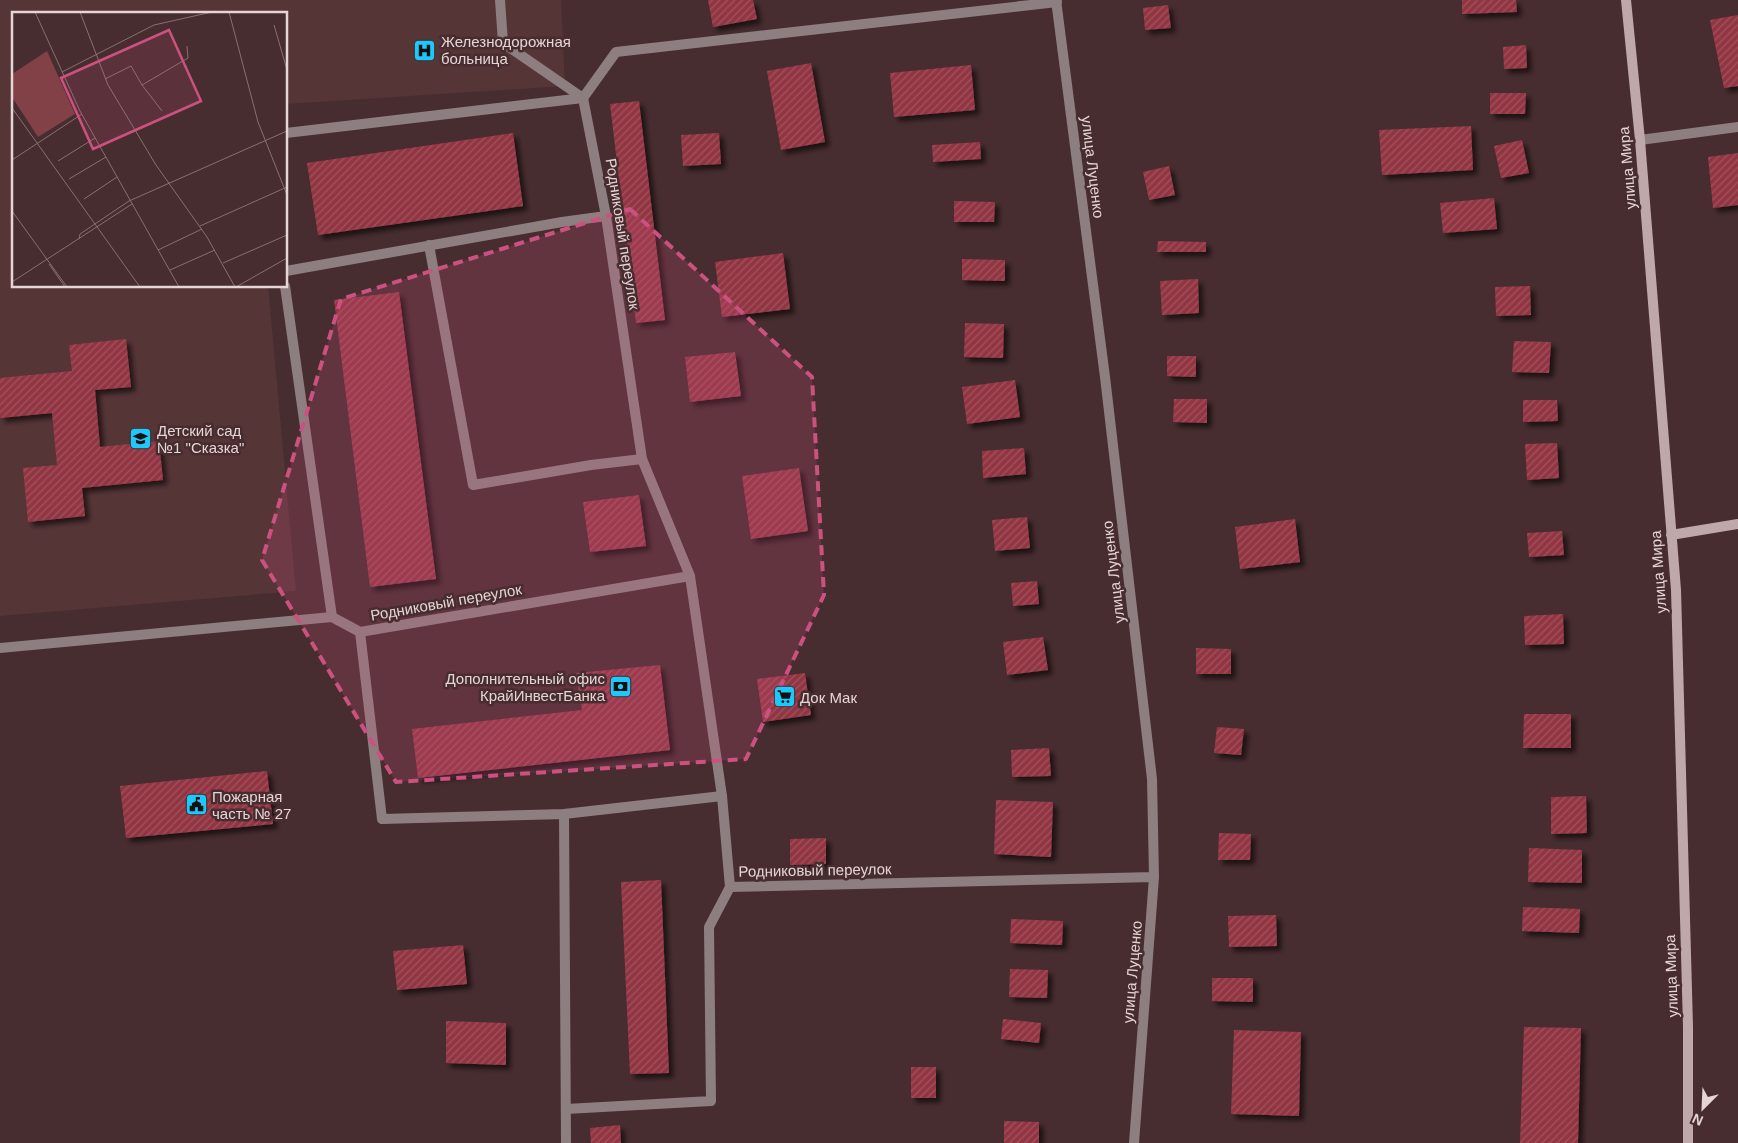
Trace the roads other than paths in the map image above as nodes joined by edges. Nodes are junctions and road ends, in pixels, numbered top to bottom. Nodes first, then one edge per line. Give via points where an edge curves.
1 (500, 0) edge
2 (1626, 0) edge
3 (1057, 1) edge
4 (583, 98) junction
5 (1738, 128) edge
6 (288, 133) edge
7 (1640, 140) junction
8 (606, 216) junction
9 (428, 245) junction
10 (288, 271) edge
11 (285, 288) edge
12 (642, 460) junction
13 (1738, 524) edge
14 (1671, 535) junction
15 (690, 576) junction
16 (332, 617) junction
17 (360, 632) junction
18 (0, 648) edge
19 (722, 796) junction
20 (564, 814) junction
21 (1154, 877) junction
22 (730, 887) junction
23 (566, 1109) junction
24 (566, 1143) edge
25 (1134, 1143) edge
26 (1688, 1143) edge

1 - 4 street via 503,43
2 - 7 main road, улица Мира
3 - 4 street via 616,52
3 - 21 street, улица Луценко via 1152,780
4 - 6 street
4 - 8 street, Родниковый переулок
5 - 7 street
7 - 14 main road, улица Мира
8 - 9 street
8 - 12 street, Родниковый переулок
9 - 10 street
9 - 12 street via 473,485 591,465
11 - 16 street
12 - 15 street, Родниковый переулок
13 - 14 main road
14 - 26 main road, улица Мира via 1676,590
15 - 17 street, Родниковый переулок
15 - 19 street, Родниковый переулок
16 - 17 street, Родниковый переулок
16 - 18 street
17 - 20 street via 382,819
19 - 20 street
19 - 22 street, Родниковый переулок
20 - 23 street
21 - 22 street, Родниковый переулок
21 - 25 street, улица Луценко
22 - 23 street via 709,927 711,1101
23 - 24 street

